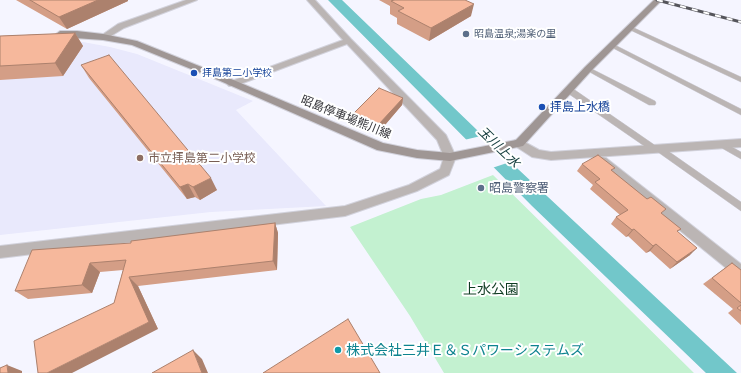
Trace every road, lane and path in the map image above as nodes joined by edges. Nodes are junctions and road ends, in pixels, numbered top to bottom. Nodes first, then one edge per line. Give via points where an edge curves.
1 (193, 0) edge
2 (311, 0) edge
3 (658, 0) edge
4 (630, 28) junction
5 (50, 35) edge
6 (103, 37) junction
7 (348, 41) junction
8 (613, 46) junction
9 (588, 69) junction
10 (741, 80) edge
11 (232, 84) junction
12 (569, 90) junction
13 (652, 103) dead end
14 (741, 112) edge
15 (519, 143) junction
16 (741, 143) edge
17 (723, 145) junction
18 (655, 148) junction
19 (593, 154) junction
20 (741, 156) edge
21 (450, 157) junction
22 (741, 207) edge
23 (0, 252) edge
24 (741, 272) edge

1 - 6 street via 121,26
2 - 7 street
3 - 4 main road
4 - 8 main road
4 - 10 lane
5 - 6 main road, 昭島停車場熊川線 via 77,34
6 - 11 main road, 昭島停車場熊川線 via 134,43
7 - 11 street
7 - 21 street via 442,138
8 - 9 main road
8 - 14 lane
9 - 12 main road
9 - 13 lane
11 - 21 main road, 昭島停車場熊川線 via 381,147
12 - 15 main road
12 - 18 lane
15 - 19 street via 536,154
15 - 21 main road, 昭島停車場熊川線
16 - 17 street
17 - 18 street
17 - 20 lane
18 - 19 street
18 - 22 lane
19 - 24 street
21 - 23 street via 445,172 413,188 345,211

